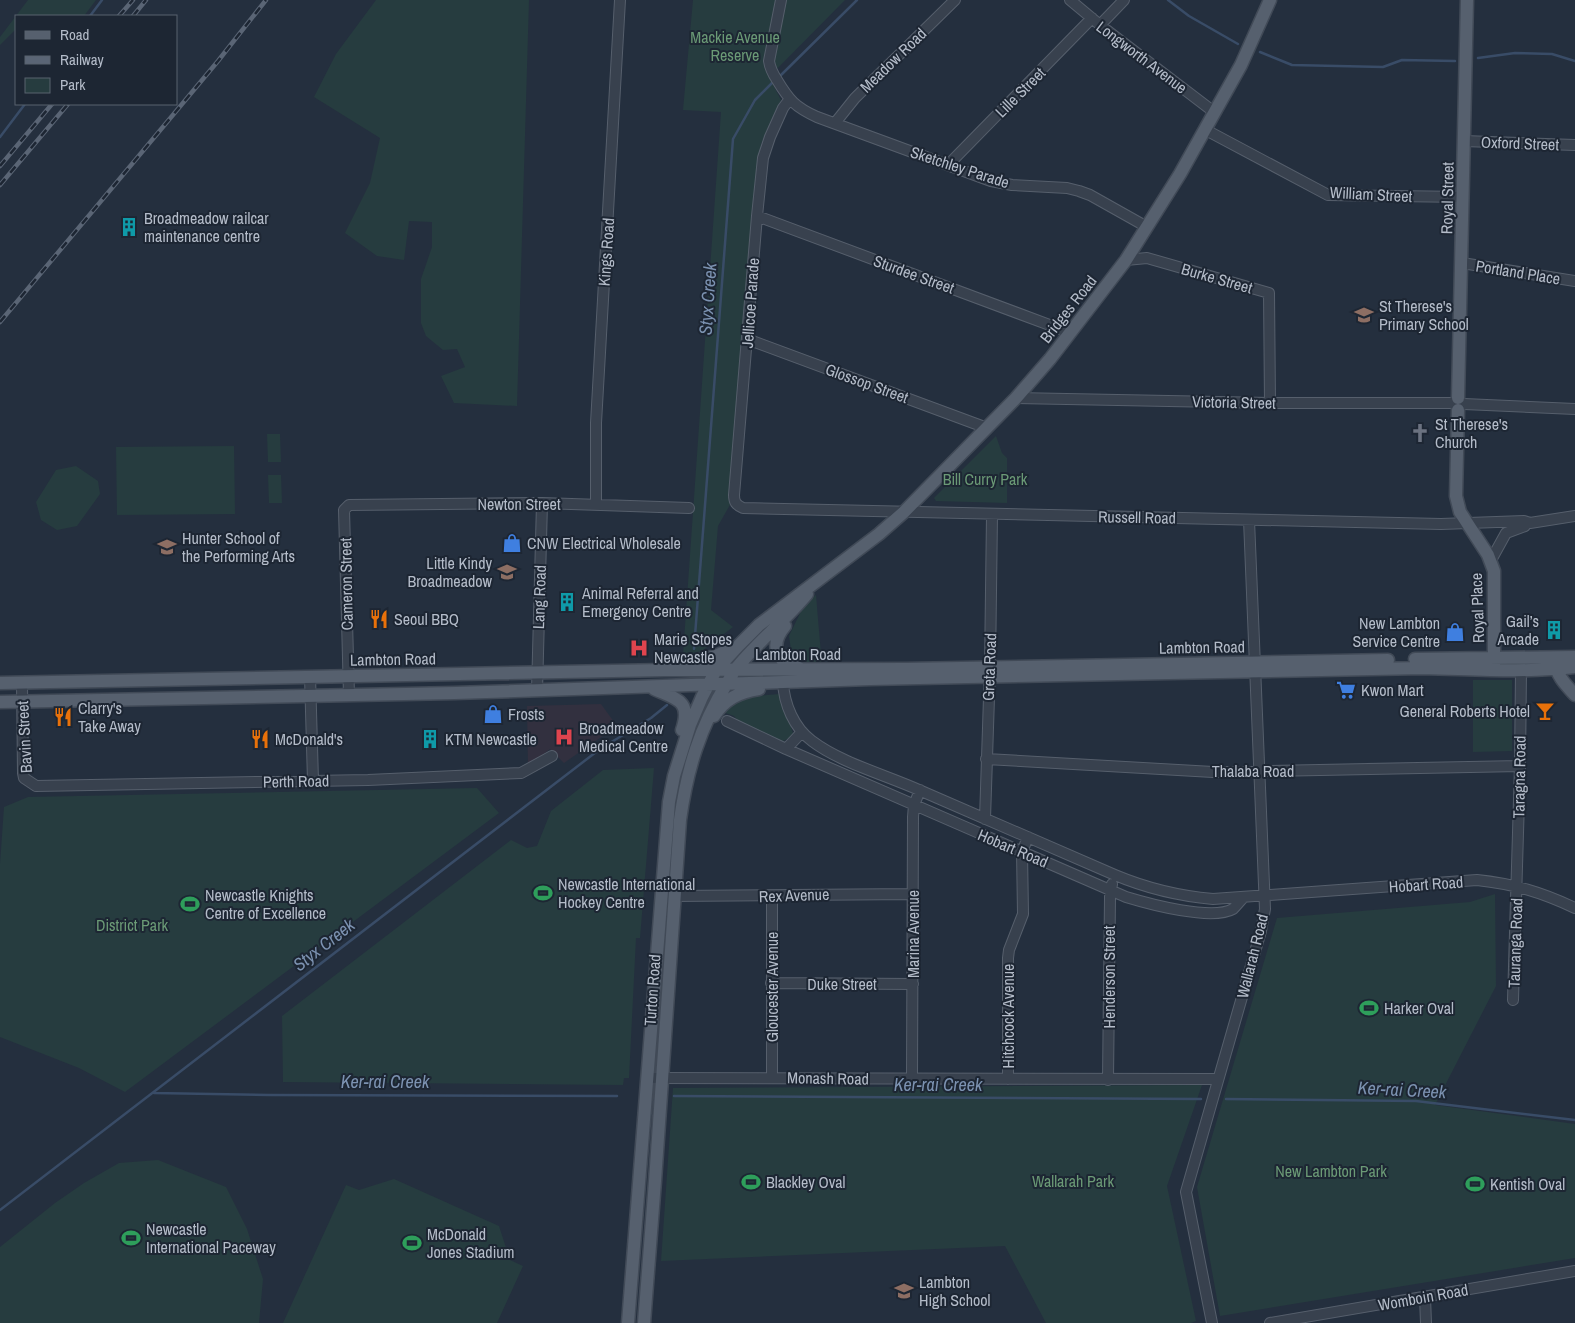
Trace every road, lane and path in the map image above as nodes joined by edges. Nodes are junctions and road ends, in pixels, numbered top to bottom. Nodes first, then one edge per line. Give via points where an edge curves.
1 (620, 0) edge
2 (781, 0) edge
3 (955, 0) edge
4 (1070, 0) edge
5 (1124, 0) edge
6 (1270, 0) edge
7 (1467, 0) edge
8 (1092, 18) junction
9 (1100, 25) junction
10 (789, 100) junction
11 (1214, 112) junction
12 (835, 123) junction
13 (1204, 129) junction
14 (1464, 141) junction
15 (1575, 145) edge
16 (948, 165) junction
17 (1463, 197) junction
18 (757, 216) junction
19 (1147, 227) junction
20 (1136, 244) junction
21 (1147, 258) junction
22 (1126, 260) junction
23 (1462, 263) junction
24 (1575, 281) edge
25 (1071, 333) junction
26 (747, 339) junction
27 (1016, 398) junction
28 (1270, 403) junction
29 (1458, 404) junction
30 (1575, 409) edge
31 (987, 428) junction
32 (542, 503) junction
33 (596, 504) junction
34 (349, 506) joint
35 (689, 508) dead end
36 (743, 508) joint
37 (904, 512) junction
38 (992, 515) junction
39 (1575, 516) edge
40 (1249, 520) junction
41 (1466, 522) junction
42 (1530, 523) junction
43 (1490, 562) junction
44 (818, 581) junction
45 (790, 614) junction
46 (738, 645) junction
47 (1575, 658) edge
48 (1555, 663) junction
49 (1494, 664) junction
50 (1255, 666) junction
51 (1575, 666) edge
52 (665, 670) junction
53 (716, 670) junction
54 (735, 670) junction
55 (809, 670) junction
56 (1521, 670) junction
57 (537, 672) junction
58 (989, 672) junction
59 (310, 676) junction
60 (348, 676) junction
61 (22, 682) junction
62 (783, 682) junction
63 (0, 683) edge
64 (727, 683) junction
65 (708, 684) junction
66 (649, 687) junction
67 (537, 691) junction
68 (349, 695) junction
69 (1575, 695) edge
70 (310, 696) junction
71 (0, 702) edge
72 (22, 702) junction
73 (727, 721) dead end
74 (704, 726) junction
75 (802, 732) junction
76 (786, 750) junction
77 (552, 756) dead end
78 (986, 759) junction
79 (678, 764) junction
80 (1520, 766) junction
81 (1259, 771) junction
82 (313, 781) junction
83 (36, 786) joint
84 (920, 790) junction
85 (914, 805) junction
86 (985, 819) junction
87 (1028, 837) junction
88 (1022, 852) junction
89 (1114, 875) junction
90 (1516, 885) junction
91 (1110, 889) junction
92 (913, 894) junction
93 (674, 896) junction
94 (772, 896) junction
95 (1264, 896) junction
96 (1243, 898) junction
97 (1575, 908) edge
98 (772, 983) junction
99 (913, 984) junction
100 (1513, 1000) dead end
101 (662, 1077) junction
102 (648, 1078) junction
103 (772, 1078) junction
104 (912, 1079) junction
105 (1008, 1079) junction
106 (1218, 1079) junction
107 (1108, 1080) junction
108 (1575, 1271) edge
109 (1425, 1297) junction
110 (628, 1323) edge
111 (644, 1323) edge
112 (1212, 1323) edge
113 (1270, 1323) edge
114 (1426, 1323) edge

1 - 33 street, Kings Road via 596,423
2 - 10 street, Sketchley Parade via 769,57 771,69
3 - 12 street, Meadow Road via 855,98
4 - 8 street, Longworth Avenue
5 - 9 street
6 - 11 main road, Bridges Road via 1241,66
7 - 14 main road, Royal Street
8 - 9 street, Longworth Avenue
8 - 16 street, Lille Street
9 - 11 street, Longworth Avenue
10 - 12 street, Sketchley Parade via 807,112
10 - 18 street, Jellicoe Parade via 766,148
11 - 13 main road, Bridges Road
12 - 16 street, Sketchley Parade
13 - 17 street, William Street via 1328,195
13 - 19 main road, Bridges Road
14 - 15 street, Oxford Street
14 - 17 main road, Royal Street
16 - 19 street, Sketchley Parade via 1001,184 1079,190
17 - 23 main road, Royal Street
18 - 25 street, Sturdee Street
18 - 26 street, Jellicoe Parade
19 - 20 main road, Bridges Road
20 - 21 street
20 - 22 main road, Bridges Road
21 - 22 street, Burke Street
21 - 28 street, Burke Street via 1269,293
22 - 25 main road, Bridges Road
23 - 24 street, Portland Place
23 - 29 main road, Royal Street
25 - 27 main road, Bridges Road
26 - 31 street, Glossop Street
26 - 36 street, Jellicoe Parade via 734,500
27 - 28 street, Victoria Street
27 - 31 main road, Bridges Road
28 - 29 street, Victoria Street
29 - 30 street, Victoria Street
29 - 41 main road, Royal Street via 1456,496
31 - 37 main road, Bridges Road
32 - 33 street, Newton Street
32 - 34 street, Newton Street
32 - 57 street, Lang Road
33 - 35 street, Newton Street
34 - 60 street, Cameron Street via 344,510
36 - 37 street, Russell Road
37 - 38 street, Russell Road
37 - 44 main road, Bridges Road
38 - 40 street, Russell Road
38 - 58 street, Greta Road
39 - 42 street, Russell Road
40 - 41 street, Russell Road
40 - 50 street, Wallarah Road
41 - 42 street, Russell Road
41 - 43 main road, Royal Place
42 - 43 street, Russell Road via 1506,533
43 - 49 main road, Royal Place via 1495,578
44 - 45 main road, Bridges Road
44 - 46 main road, Bridges Road via 780,608
45 - 54 main road, Bridges Road
45 - 55 main road via 777,635 778,654 789,665
46 - 52 main road via 722,654
46 - 53 main road, Bridges Road
47 - 48 main road
48 - 49 main road, Lambton Road
48 - 51 main road, Lambton Road
48 - 56 main road, Lambton Road
48 - 69 main road via 1560,678
49 - 50 main road, Lambton Road via 1423,668
49 - 56 main road, Lambton Road
50 - 58 main road, Lambton Road
50 - 81 street, Wallarah Road
52 - 53 main road, Lambton Road
52 - 57 main road, Lambton Road
53 - 54 main road, Lambton Road
53 - 65 main road, Bridges Road
54 - 55 main road, Lambton Road
54 - 64 main road, Turton Road
55 - 58 main road, Lambton Road
56 - 80 street, Taragna Road
57 - 60 main road, Lambton Road
57 - 67 street, Lang Road
58 - 62 main road, Lambton Road
58 - 78 street, Greta Road
59 - 60 main road, Lambton Road
59 - 61 main road, Lambton Road
59 - 70 street
60 - 68 street, Cameron Street
61 - 63 main road, Lambton Road
61 - 72 street, Bavin Street
62 - 64 main road, Lambton Road
62 - 74 main road via 740,693 720,707
62 - 75 street, Hobart Road via 784,696
64 - 65 main road, Lambton Road
64 - 74 main road, Turton Road
65 - 66 main road, Lambton Road
65 - 79 main road, Turton Road
66 - 67 main road, Lambton Road
66 - 79 main road via 678,699 684,709 684,723 674,754
67 - 68 main road, Lambton Road
68 - 70 main road, Lambton Road
70 - 72 main road, Lambton Road
70 - 82 street
71 - 72 main road, Lambton Road
72 - 83 street, Bavin Street via 23,773 24,778
73 - 76 street, Hobart Road
74 - 93 main road, Turton Road via 684,792
75 - 76 street
75 - 84 street, Hobart Road via 834,754
76 - 85 street, Hobart Road
77 - 82 street, Perth Road via 521,773
78 - 81 street, Thalaba Road via 1214,772
78 - 86 street, Greta Road
79 - 102 main road, Turton Road via 667,819
80 - 81 street, Thalaba Road
80 - 90 street, Taragna Road
81 - 95 street, Wallarah Road
82 - 83 street, Perth Road
84 - 85 street, Marina Avenue
84 - 86 street, Hobart Road
85 - 88 street, Hobart Road
85 - 92 street, Marina Avenue
86 - 87 street, Hobart Road
87 - 88 street, Hitchcock Avenue
87 - 89 street, Hobart Road
88 - 91 street, Hobart Road
88 - 105 street, Hitchcock Avenue via 1023,914 1008,958
89 - 91 street, Henderson Street
89 - 96 street, Hobart Road via 1180,895
90 - 95 street, Hobart Road via 1477,880
90 - 97 street, Hobart Road
90 - 100 street, Tauranga Road
91 - 96 street, Hobart Road via 1148,904 1211,914 1232,909
91 - 107 street, Henderson Street
92 - 94 street, Rex Avenue
92 - 99 street, Marina Avenue
93 - 94 street, Rex Avenue
93 - 101 main road, Turton Road
94 - 98 street, Gloucester Avenue
95 - 96 street, Hobart Road
95 - 106 street, Wallarah Road via 1262,926
98 - 99 street, Duke Street
98 - 103 street, Gloucester Avenue
99 - 104 street, Marina Avenue
101 - 102 street, Monash Road
101 - 103 street, Monash Road
101 - 111 main road, Turton Road
102 - 110 main road, Turton Road
103 - 104 street, Monash Road
104 - 105 street, Monash Road
105 - 107 street, Monash Road
106 - 107 street, Monash Road
106 - 112 street, Wallarah Road via 1186,1192
108 - 109 street, Womboin Road
109 - 113 street, Womboin Road
109 - 114 street

